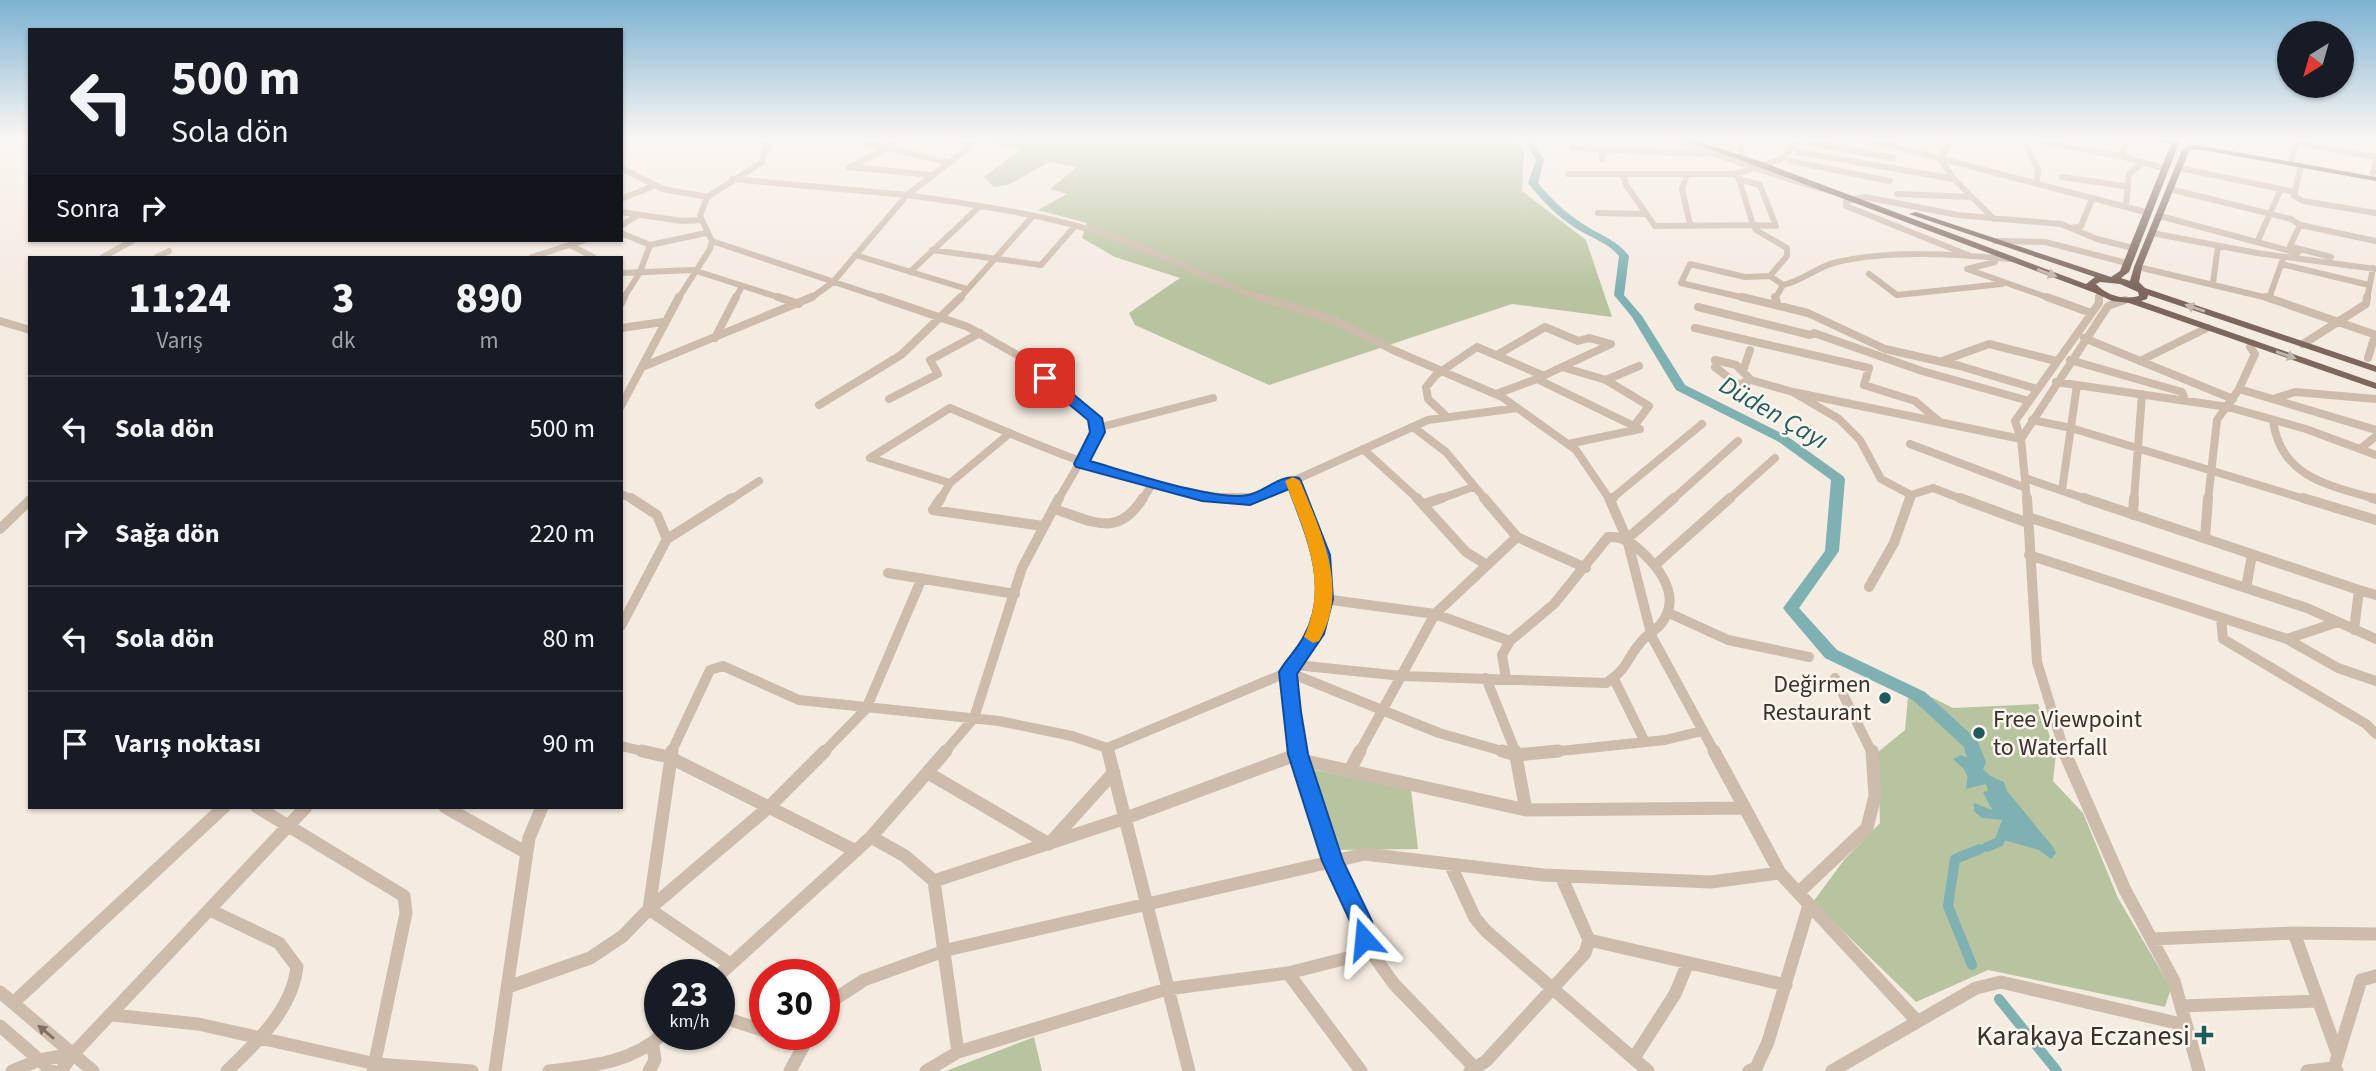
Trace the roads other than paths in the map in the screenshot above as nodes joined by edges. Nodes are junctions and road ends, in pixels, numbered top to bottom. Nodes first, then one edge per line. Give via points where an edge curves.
1 (646, 189) edge
2 (668, 189) edge
3 (719, 189) edge
4 (841, 189) edge
5 (914, 189) edge
6 (1628, 189) edge
7 (1682, 189) edge
8 (1741, 189) edge
9 (1762, 189) edge
10 (1825, 189) edge
11 (1841, 189) edge
12 (1894, 189) edge
13 (1964, 189) edge
14 (2056, 189) edge
15 (2070, 189) edge
16 (2124, 189) edge
17 (2158, 189) edge
18 (2170, 189) joint
19 (2281, 189) joint
20 (2296, 189) edge
21 (2295, 192) junction
22 (1897, 194) junction
23 (907, 195) junction
24 (708, 197) junction
25 (1865, 197) junction
26 (1972, 197) junction
27 (1850, 198) junction
28 (623, 199) edge
29 (2092, 199) junction
30 (1902, 203) junction
31 (2126, 204) junction
32 (980, 206) junction
33 (2149, 211) junction
34 (623, 212) edge
35 (2270, 212) junction
36 (1598, 213) dead end
37 (1644, 214) junction
38 (2160, 214) junction
39 (2376, 214) edge
40 (638, 215) junction
41 (1958, 215) junction
42 (1033, 216) junction
43 (701, 220) junction
44 (1995, 220) junction
45 (1690, 224) junction
46 (623, 225) edge
47 (1753, 225) junction
48 (2301, 225) junction
49 (1075, 226) junction
50 (2071, 228) junction
51 (1963, 230) junction
52 (2152, 233) junction
53 (623, 234) edge
54 (709, 237) junction
55 (2259, 238) junction
56 (1995, 241) junction
57 (2376, 241) edge
58 (132, 242) dead end
59 (579, 242) edge
60 (570, 245) junction
61 (650, 245) junction
62 (2218, 246) junction
63 (2290, 246) junction
64 (2133, 248) junction
65 (932, 250) junction
66 (169, 251) dead end
67 (855, 255) junction
68 (1968, 255) junction
69 (105, 256) edge
70 (159, 256) edge
71 (535, 256) edge
72 (591, 256) edge
73 (995, 259) junction
74 (2006, 260) junction
75 (2283, 260) junction
76 (2333, 262) junction
77 (2127, 263) junction
78 (2138, 267) junction
79 (693, 270) junction
80 (2374, 270) edge
81 (623, 272) edge
82 (640, 272) junction
83 (910, 272) junction
84 (1869, 274) dead end
85 (1770, 276) junction
86 (2111, 279) junction
87 (833, 282) junction
88 (2006, 283) junction
89 (2213, 284) junction
90 (1783, 285) junction
91 (2369, 285) junction
92 (742, 286) junction
93 (967, 289) junction
94 (2140, 289) junction
95 (2098, 291) junction
96 (2367, 296) junction
97 (2269, 298) junction
98 (2376, 299) edge
99 (623, 300) edge
100 (2127, 300) junction
101 (799, 304) junction
102 (1778, 306) junction
103 (1698, 307) dead end
104 (2091, 313) junction
105 (942, 317) junction
106 (1821, 320) junction
107 (0, 321) edge
108 (663, 322) junction
109 (2340, 322) junction
110 (623, 328) edge
111 (1695, 328) dead end
112 (2207, 328) junction
113 (25, 329) edge
114 (979, 333) junction
115 (1814, 333) junction
116 (2376, 335) edge
117 (715, 338) junction
118 (2084, 338) junction
119 (1578, 341) junction
120 (2253, 344) junction
121 (2303, 344) junction
122 (1598, 350) junction
123 (1750, 350) dead end
124 (1497, 355) junction
125 (2368, 358) dead end
126 (2056, 360) junction
127 (2070, 360) junction
128 (1940, 361) junction
129 (2140, 361) junction
130 (1639, 366) dead end
131 (642, 367) junction
132 (1562, 367) junction
133 (1744, 368) junction
134 (2376, 369) edge
135 (1445, 371) junction
136 (1541, 377) junction
137 (1606, 380) junction
138 (1751, 380) junction
139 (2056, 382) junction
140 (1738, 385) junction
141 (2077, 385) junction
142 (2376, 386) edge
143 (2037, 389) junction
144 (2239, 389) junction
145 (625, 392) edge
146 (1793, 392) junction
147 (1748, 393) dead end
148 (1496, 394) junction
149 (2142, 394) junction
150 (1213, 398) dead end
151 (889, 399) dead end
152 (2273, 399) junction
153 (2376, 399) edge
154 (2185, 400) junction
155 (2029, 401) junction
156 (2230, 403) junction
157 (819, 404) dead end
158 (1517, 408) junction
159 (2308, 409) junction
160 (1447, 417) junction
161 (2032, 420) junction
162 (2273, 420) junction
163 (1940, 422) junction
164 (1702, 424) dead end
165 (1634, 426) junction
166 (1413, 427) junction
167 (1097, 428) junction
168 (2071, 428) junction
169 (2306, 429) junction
170 (2376, 430) edge
171 (1010, 433) junction
172 (2376, 436) edge
173 (2021, 439) junction
174 (1738, 441) dead end
175 (1568, 444) junction
176 (1910, 444) dead end
177 (1363, 449) junction
178 (2140, 449) junction
179 (2360, 449) junction
180 (2376, 455) edge
181 (1775, 458) dead end
182 (1082, 464) junction
183 (2210, 470) junction
184 (759, 481) dead end
185 (1293, 481) junction
186 (950, 483) junction
187 (1153, 483) junction
188 (2025, 483) junction
189 (1474, 487) junction
190 (2062, 490) junction
191 (623, 495) edge
192 (1911, 495) junction
193 (2376, 499) edge
194 (1610, 500) junction
195 (28, 502) edge
196 (1424, 504) junction
197 (1054, 509) junction
198 (2133, 514) junction
199 (2028, 520) junction
200 (2376, 520) edge
201 (1043, 526) junction
202 (0, 529) edge
203 (1517, 537) junction
204 (2206, 538) junction
205 (667, 539) junction
206 (1627, 539) junction
207 (2029, 555) junction
208 (2252, 555) junction
209 (1487, 565) junction
210 (1655, 565) junction
211 (1586, 568) junction
212 (888, 573) dead end
213 (922, 578) junction
214 (1869, 587) dead end
215 (2246, 588) junction
216 (2359, 590) junction
217 (1015, 594) junction
218 (2376, 595) edge
219 (1324, 599) junction
220 (625, 611) edge
221 (1669, 612) junction
222 (1435, 614) junction
223 (2221, 618) junction
224 (2338, 622) junction
225 (2354, 629) junction
226 (1652, 636) junction
227 (2287, 639) junction
228 (2376, 639) edge
229 (1510, 641) junction
230 (1809, 657) dead end
231 (1292, 668) junction
232 (1402, 676) junction
233 (1486, 678) junction
234 (1506, 678) junction
235 (1835, 678) dead end
236 (1614, 679) junction
237 (2376, 681) edge
238 (866, 709) junction
239 (1380, 710) junction
240 (974, 719) junction
241 (1702, 731) junction
242 (2376, 734) edge
243 (1645, 742) junction
244 (623, 746) edge
245 (1107, 748) junction
246 (1517, 755) junction
247 (669, 757) junction
248 (1300, 757) junction
249 (1350, 770) junction
250 (1114, 772) junction
251 (928, 773) junction
252 (769, 807) junction
253 (1745, 808) junction
254 (222, 809) edge
255 (261, 809) edge
256 (304, 809) edge
257 (449, 809) edge
258 (541, 809) edge
259 (1526, 810) junction
260 (1126, 818) junction
261 (289, 825) junction
262 (871, 837) junction
263 (1049, 844) junction
264 (856, 851) junction
265 (527, 853) junction
266 (1332, 861) junction
267 (1450, 864) junction
268 (1780, 873) junction
269 (1561, 876) junction
270 (934, 881) junction
271 (1798, 893) junction
272 (1147, 905) junction
273 (1810, 905) junction
274 (649, 909) junction
275 (210, 910) junction
276 (2294, 933) junction
277 (2376, 934) edge
278 (2152, 939) junction
279 (1589, 940) junction
280 (944, 951) junction
281 (1371, 952) junction
282 (723, 959) edge
283 (735, 960) edge
284 (1688, 963) junction
285 (1288, 973) junction
286 (2376, 976) edge
287 (1786, 985) junction
288 (508, 987) junction
289 (1167, 989) junction
290 (0, 992) edge
291 (1552, 992) junction
292 (840, 999) edge
293 (2318, 1001) junction
294 (13, 1003) junction
295 (2182, 1006) junction
296 (113, 1015) junction
297 (1916, 1020) junction
298 (2185, 1025) junction
299 (0, 1026) edge
300 (262, 1038) junction
301 (644, 1049) edge
302 (656, 1050) edge
303 (801, 1050) edge
304 (957, 1052) junction
305 (73, 1054) junction
306 (1634, 1058) junction
307 (39, 1060) junction
308 (2336, 1064) edge
309 (374, 1067) edge
310 (1473, 1070) edge
311 (12, 1071) edge
312 (52, 1071) edge
313 (61, 1071) edge
314 (93, 1071) edge
315 (227, 1071) edge
316 (472, 1071) edge
317 (495, 1071) edge
318 (549, 1071) edge
319 (649, 1071) edge
320 (790, 1071) edge
321 (926, 1071) edge
322 (1189, 1071) edge
323 (1361, 1071) edge
324 (1648, 1071) edge
325 (1749, 1071) edge
326 (1832, 1071) edge
327 (2199, 1071) edge
328 (2307, 1071) edge

1 - 28 street
2 - 24 street
3 - 24 street
4 - 23 street
5 - 23 street
6 - 37 street
7 - 45 street
8 - 47 street
9 - 47 street via 1776,226
10 - 27 main road
11 - 25 main road
12 - 22 street
13 - 26 street
14 - 29 street
15 - 31 street
16 - 31 street
17 - 33 main road
18 - 35 street
18 - 38 main road
19 - 21 street
19 - 35 street
20 - 21 street
21 - 39 street via 2303,201
22 - 26 street
22 - 30 street
23 - 32 street
23 - 67 street
24 - 43 street
25 - 27 street
25 - 30 street
25 - 51 main road
26 - 44 street
27 - 68 street via 1846,206
27 - 74 main road
29 - 33 street
29 - 50 street via 2081,226
30 - 41 street
31 - 33 street
32 - 42 street
32 - 65 street
33 - 64 main road
34 - 40 street
35 - 48 street
35 - 55 street
36 - 37 street
37 - 45 street via 1654,226
38 - 52 main road
38 - 55 street
38 - 76 street
40 - 43 street
40 - 46 street
41 - 44 street
41 - 51 street
42 - 49 street
42 - 73 street
43 - 54 street
44 - 50 street
45 - 47 street
47 - 85 street via 1787,248 1787,256
48 - 57 street
48 - 63 street
49 - 73 street via 1041,265
49 - 135 street via 1133,244 1226,287 1334,320
50 - 64 street
51 - 56 main road
52 - 62 street
52 - 78 main road
53 - 61 street
54 - 61 street
54 - 79 street via 710,248
54 - 87 street
55 - 63 street
56 - 77 street via 2040,242
56 - 86 main road
58 - 69 street
59 - 60 street
60 - 71 street
60 - 72 street
61 - 82 street
62 - 75 street
62 - 89 street
63 - 80 street
64 - 77 main road
65 - 73 street
65 - 83 street
66 - 70 street
67 - 83 street
67 - 87 street
68 - 74 street
68 - 90 street via 1834,262
73 - 93 street
74 - 88 street via 1967,269
74 -> 95 main road
75 - 76 street
75 - 91 street
75 - 97 street
76 - 80 street
77 - 86 main road via 2124,272
78 - 89 street
78 - 94 main road via 2134,282
79 - 82 street
79 - 92 street
79 - 108 street
80 - 91 street
81 - 82 street
82 - 99 street
83 - 93 street
84 - 88 street via 1897,295
85 - 90 street
85 - 102 street via 1732,277 1690,264 1681,283
86 - 94 main road
86 - 95 main road via 2093,281
87 - 101 street
87 - 105 street
88 - 104 street
89 - 97 street
90 - 102 street via 1775,298
91 - 96 street
92 - 101 street
92 - 117 street
93 - 105 street
94 - 100 main road via 2144,297
121 -> 94 main road
95 - 100 main road
95 - 104 street via 2099,303
96 - 98 street
96 - 109 street via 2366,304
97 - 109 street
100 - 112 main road
100 - 118 street via 2108,306
101 - 117 street
102 - 106 street
103 - 115 street
104 - 126 street
105 - 114 street
105 - 157 street via 888,365
106 - 115 street
106 - 128 street via 1885,349
107 - 113 street
108 - 110 street
108 - 131 street
109 - 116 street
109 - 121 street
111 - 163 street via 1869,368 1864,385 1915,401
112 - 120 main road
112 - 129 street
114 - 151 street via 930,359 938,374
114 - 167 street via 1020,356 1095,418
115 - 155 street via 1922,371
116 - 125 street
117 - 131 street
118 - 127 street
118 - 129 street
119 - 122 street
119 - 122 street via 1589,338 1611,344
119 - 124 street via 1545,327
120 -> 142 main road
120 - 144 street via 2250,347 2255,354
121 - 134 main road
122 - 132 street
123 - 133 street
124 - 135 street via 1477,347
124 - 136 street
126 - 128 street via 1989,344
126 - 143 street
127 - 139 street
127 - 154 street via 2182,391
128 - 143 street
129 - 156 street
130 - 137 street
131 - 145 street
132 - 136 street
132 - 137 street
133 - 138 street
133 - 140 street via 1726,360 1715,363
135 - 148 street
135 - 160 street via 1426,387 1428,399
136 - 148 street
136 - 165 street
137 - 165 street via 1649,406
138 - 140 street
138 - 146 street
139 - 141 street
139 - 161 street
140 - 147 street
141 - 149 street
141 - 168 street
143 - 155 street
144 - 152 street
144 - 156 street
146 - 163 street
146 - 192 street via 1839,419 1860,440 1881,479
148 - 158 street
149 - 154 street
149 - 178 street
150 - 167 street
152 - 153 street via 2295,392
152 - 159 street
154 - 156 street
155 - 173 street via 2015,421
156 - 162 street
156 - 183 street via 2217,420
158 - 160 street
158 - 175 street
159 - 169 street
159 - 170 street
160 - 166 street
161 - 168 street
161 - 173 street
162 - 169 street
162 - 193 street via 2274,442 2290,463 2328,483
163 - 173 street
164 - 194 street
165 - 175 street via 1640,429
166 - 177 street
166 - 189 street via 1446,452
167 - 182 street
168 - 178 street
168 - 190 street
169 - 179 street
171 - 182 street
171 - 186 street
171 - 186 street via 950,408 870,458
172 - 179 street
173 - 188 street
174 - 206 street
175 - 194 street
176 - 188 street
177 - 185 street
177 - 196 street
178 - 183 street
178 - 198 street
179 - 180 street
181 - 210 street
182 - 187 street
182 - 197 street
183 - 200 street
183 - 204 street
184 - 205 street
185 - 187 street via 1250,500 1202,496
185 - 219 street via 1322,555
186 - 201 street via 933,510
187 - 197 street via 1119,524
188 - 190 street
188 - 199 street
189 - 196 street
189 - 203 street
190 - 198 street
191 - 205 street via 656,512 665,524
192 - 199 street via 1933,488
192 - 214 street via 1894,543
194 - 206 street
195 - 202 street
196 - 209 street via 1466,552
197 - 201 street
198 - 204 street
199 - 207 street
199 - 215 street
201 - 217 street
203 - 209 street
203 - 211 street
204 - 208 street
205 - 220 street
206 - 210 street
206 - 211 street via 1608,537
206 - 226 street
207 - 223 street
207 - 278 street via 2037,662 2068,766
208 - 215 street
208 - 216 street
209 - 222 street
210 - 221 street via 1669,586
211 - 229 street via 1554,604
212 - 213 street
213 - 217 street
213 - 238 street
215 - 224 street
216 - 218 street
216 - 225 street
217 - 240 street
219 - 222 street
219 - 231 street via 1315,634
221 - 226 street
221 - 230 street via 1728,640
222 - 229 street
222 - 232 street
223 - 227 street
223 - 242 street via 2223,639
224 - 225 street
224 - 227 street
225 - 228 street
226 - 236 street via 1641,640 1624,671
226 - 241 street
227 - 237 street via 2338,668
229 - 234 street via 1502,655
231 - 232 street
231 - 239 street
231 - 245 street
231 - 248 street
232 - 233 street
232 - 239 street
233 - 234 street
233 - 246 street
234 - 236 street via 1592,685
235 - 271 street via 1872,748 1875,796 1867,828
236 - 243 street
238 - 240 street
238 - 247 street via 777,694 744,675 715,667
238 - 252 street
239 - 246 street
239 - 249 street
240 - 245 street via 1081,737
240 - 251 street
241 - 243 street
241 - 253 street
243 - 246 street
244 - 247 street
245 - 250 street
246 - 259 street
247 - 252 street
247 - 274 street
248 - 249 street
248 - 260 street
248 - 266 street
249 - 259 street
250 - 260 street
250 - 263 street
251 - 262 street
251 - 263 street
252 - 264 street
252 - 274 street
253 - 259 street
253 - 268 street
254 - 294 street
255 - 261 street
256 - 261 street
257 - 265 street
258 - 265 street
260 - 263 street
260 - 272 street
261 - 275 street
261 - 309 street via 404,896 406,913
262 - 264 street
262 - 270 street via 915,862
263 - 270 street
264 - 283 street
265 - 288 street
266 - 267 street via 1365,854
266 - 272 street
266 - 281 street
267 - 269 street
267 - 291 street via 1480,924
268 - 269 street via 1710,883
268 - 271 street
269 - 279 street
270 - 280 street
271 - 273 street
272 - 280 street
272 - 289 street
273 - 287 street
273 - 297 street
274 - 282 street
274 - 288 street via 623,936 590,958
275 - 296 street
275 - 300 street via 267,935 296,963 295,984
276 - 277 street
276 - 278 street
276 - 293 street
278 - 295 street
279 - 284 street
279 - 291 street via 1585,953
280 - 292 street via 881,972
280 - 304 street
281 - 285 street
281 - 310 street
284 - 287 street
284 - 306 street via 1675,994
285 - 289 street
285 - 323 street
286 - 308 street via 2361,980
287 - 325 street via 1768,1042 1756,1068
288 - 317 street
289 - 304 street
289 - 322 street
290 - 294 street
291 - 306 street
291 - 310 street
293 - 295 street
293 - 308 street
305 -> 294 street
295 - 298 street
296 - 300 street via 198,1024
296 - 305 street
297 - 298 street via 1976,988 2009,982
297 - 326 street
298 - 327 street
299 - 307 street
300 - 309 street
300 - 315 street
301 - 318 street via 598,1065
302 - 319 street
303 - 320 street
304 - 321 street
305 - 307 street
305 - 313 street
305 - 314 street
306 - 324 street
307 - 311 street
307 - 312 street
308 - 328 street
309 - 316 street

